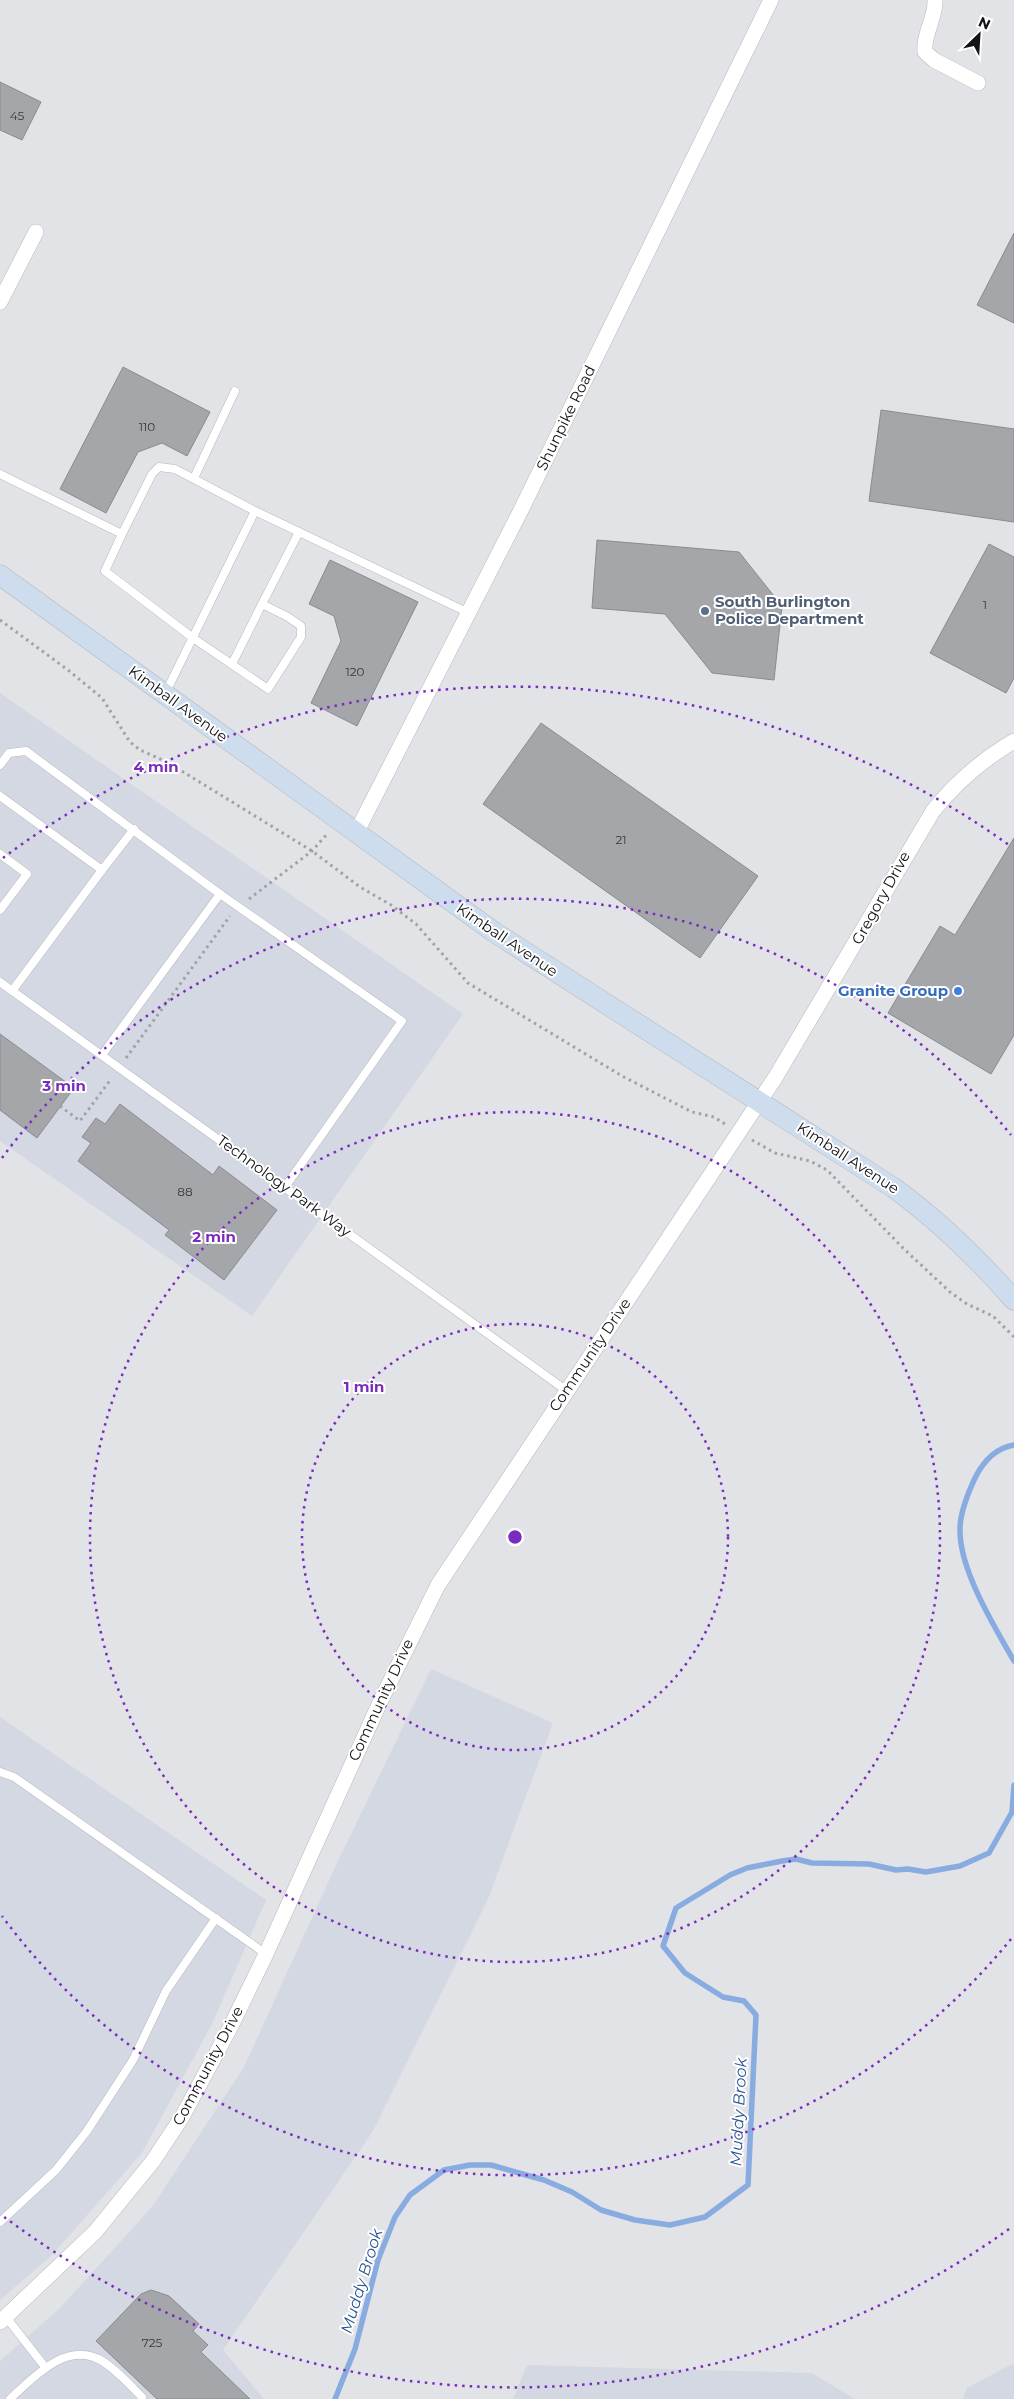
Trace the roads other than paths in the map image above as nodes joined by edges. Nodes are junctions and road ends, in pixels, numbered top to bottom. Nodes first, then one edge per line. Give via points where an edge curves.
1 (772, 0) edge
2 (936, 0) edge
3 (978, 83) dead end
4 (36, 232) dead end
5 (0, 302) edge
6 (235, 391) dead end
7 (0, 474) edge
8 (194, 478) junction
9 (256, 511) junction
10 (299, 532) junction
11 (122, 534) junction
12 (0, 575) edge
13 (262, 604) junction
14 (469, 613) junction
15 (194, 638) junction
16 (232, 664) junction
17 (165, 694) junction
18 (1014, 741) edge
19 (0, 766) edge
20 (0, 796) edge
21 (134, 829) junction
22 (356, 833) junction
23 (0, 854) edge
24 (102, 870) junction
25 (220, 894) junction
26 (0, 910) edge
27 (0, 982) edge
28 (12, 991) junction
29 (102, 1055) junction
30 (775, 1078) joint
31 (760, 1101) junction
32 (285, 1187) junction
33 (1014, 1300) edge
34 (566, 1391) junction
35 (0, 1772) edge
36 (216, 1918) junction
37 (266, 1954) junction
38 (0, 2222) edge
39 (3, 2319) edge
40 (45, 2367) junction
41 (142, 2397) dead end
42 (10, 2399) edge

1 - 14 street, Shunpike Road
2 - 3 street via 925,52
4 - 5 street
6 - 8 lane
7 - 11 lane
8 - 9 lane
8 - 11 lane via 159,467 152,474
9 - 10 lane
9 - 15 lane
10 - 13 lane
10 - 14 lane
11 - 15 lane via 105,572
12 - 17 main road, Kimball Avenue
13 - 16 lane
13 - 16 lane via 301,626 301,637 268,690
14 - 22 street, Shunpike Road
15 - 16 lane
15 - 17 lane
17 - 22 main road, Kimball Avenue
18 - 30 street, Gregory Drive via 992,754 961,780 934,811
19 - 21 lane via 9,754 26,752
20 - 24 lane
21 - 24 lane
21 - 25 lane
22 - 31 main road, Kimball Avenue via 532,958
23 - 26 lane via 26,874
24 - 28 lane
25 - 29 lane
25 - 32 lane via 402,1021
27 - 28 lane, Technology Park Way
28 - 29 lane, Technology Park Way
29 - 32 lane, Technology Park Way
30 - 31 street, Community Drive
31 - 33 main road, Kimball Avenue via 913,1201 968,1251
31 - 34 street, Community Drive
32 - 34 lane, Technology Park Way
34 - 37 street, Community Drive via 438,1585 380,1700
35 - 36 lane via 14,1777
36 - 37 lane
36 - 38 lane via 166,1991 133,2060 87,2131 56,2170
37 - 39 street, Community Drive via 204,2078 153,2161 95,2232
39 - 40 lane
40 - 41 lane via 66,2358 90,2356 110,2367
40 - 42 lane

